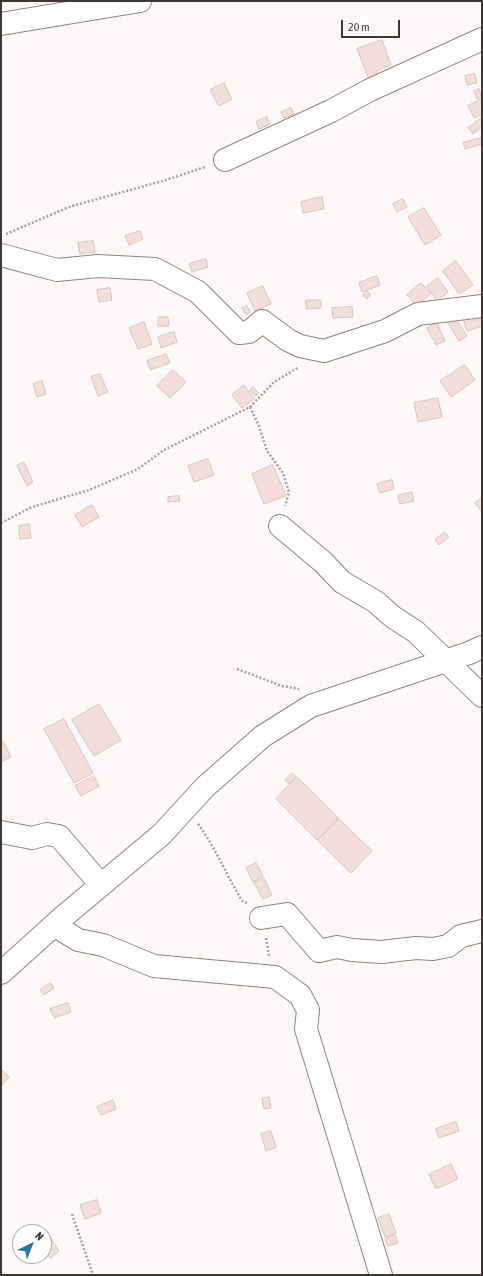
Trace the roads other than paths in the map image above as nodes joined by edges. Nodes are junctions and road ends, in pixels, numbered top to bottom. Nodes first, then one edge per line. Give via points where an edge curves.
1 (140, 1) edge
2 (1, 24) edge
3 (482, 39) edge
4 (225, 160) road end
5 (1, 255) edge
6 (482, 306) edge
7 (280, 526) road end
8 (482, 647) edge
9 (445, 661) junction
10 (482, 696) edge
11 (1, 832) edge
12 (101, 885) junction
13 (261, 918) road end
14 (54, 925) junction
15 (482, 931) edge
16 (1, 973) edge
17 (381, 1275) edge

1 - 2 street
3 - 4 street
5 - 6 street via 57,270 98,266 155,269 198,292 239,333 249,332 262,321 288,340 324,352 385,331 418,314
7 - 9 street via 323,562 342,582 376,602 416,632
8 - 9 street
9 - 10 street
9 - 12 street via 311,706 263,736 204,787 162,834
11 - 12 street via 32,838 47,834 59,836
12 - 14 street
13 - 15 street via 287,914 319,951 337,947 382,952 433,949 448,946 462,936
14 - 16 street
14 - 17 street via 78,940 103,945 154,966 275,977 300,995 308,1010 306,1029

